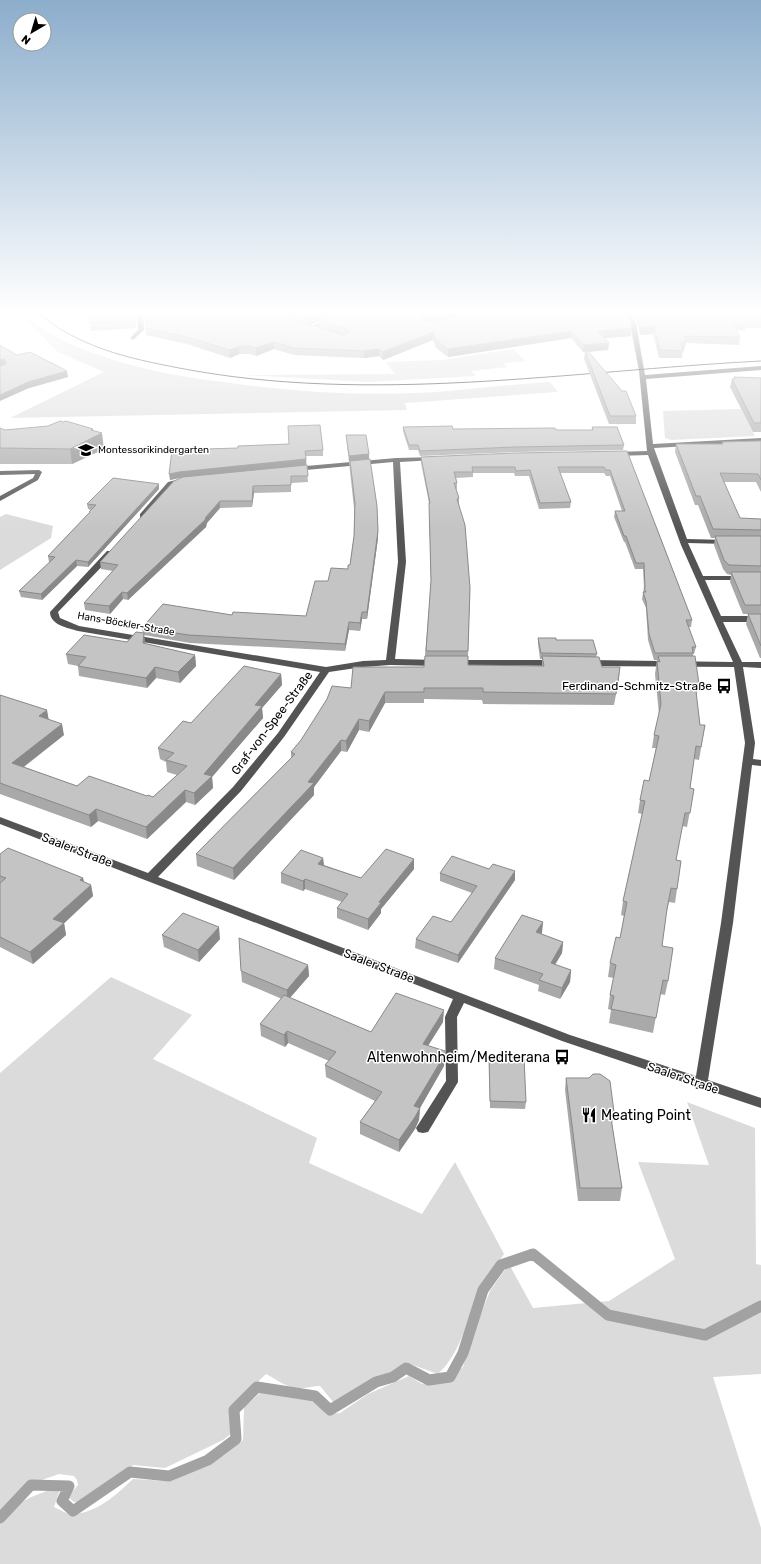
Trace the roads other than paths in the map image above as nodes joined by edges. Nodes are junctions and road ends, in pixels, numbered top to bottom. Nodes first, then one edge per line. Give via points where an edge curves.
1 (644, 384) edge
2 (761, 440) edge
3 (650, 450) junction
4 (611, 454) edge
5 (444, 458) edge
6 (396, 460) junction
7 (285, 470) edge
8 (0, 472) edge
9 (190, 479) edge
10 (0, 498) edge
11 (136, 523) edge
12 (684, 542) junction
13 (737, 542) edge
14 (117, 545) edge
15 (700, 578) junction
16 (761, 578) edge
17 (718, 619) junction
18 (761, 619) edge
19 (390, 662) junction
20 (564, 663) edge
21 (580, 663) edge
22 (738, 664) junction
23 (761, 665) edge
24 (326, 670) junction
25 (748, 762) junction
26 (761, 763) edge
27 (0, 820) edge
28 (150, 878) junction
29 (460, 998) junction
30 (701, 1085) junction
31 (761, 1103) edge
32 (423, 1128) dead end

1 - 3 street
2 - 3 street
3 - 4 street
3 - 12 street
5 - 6 street
6 - 7 street
6 - 19 street via 402,562
8 - 10 street via 39,472 36,479
9 - 11 street via 170,484
12 - 13 street
12 - 15 street
14 - 24 street, Hans-Böckler-Straße via 54,612 57,620 78,628
15 - 16 street
15 - 17 street
17 - 18 street
17 - 22 street
19 - 20 street, Graf-von-Spee-Straße
19 - 24 street, Graf-von-Spee-Straße
21 - 22 street
22 - 23 street
22 - 25 street via 750,743
24 - 28 street, Graf-von-Spee-Straße via 281,735 237,789
25 - 26 street
25 - 30 street via 727,923
27 - 28 street, Saaler Straße
28 - 29 street, Saaler Straße
29 - 30 street, Saaler Straße
29 - 32 street via 451,1017 452,1082
30 - 31 street, Saaler Straße

